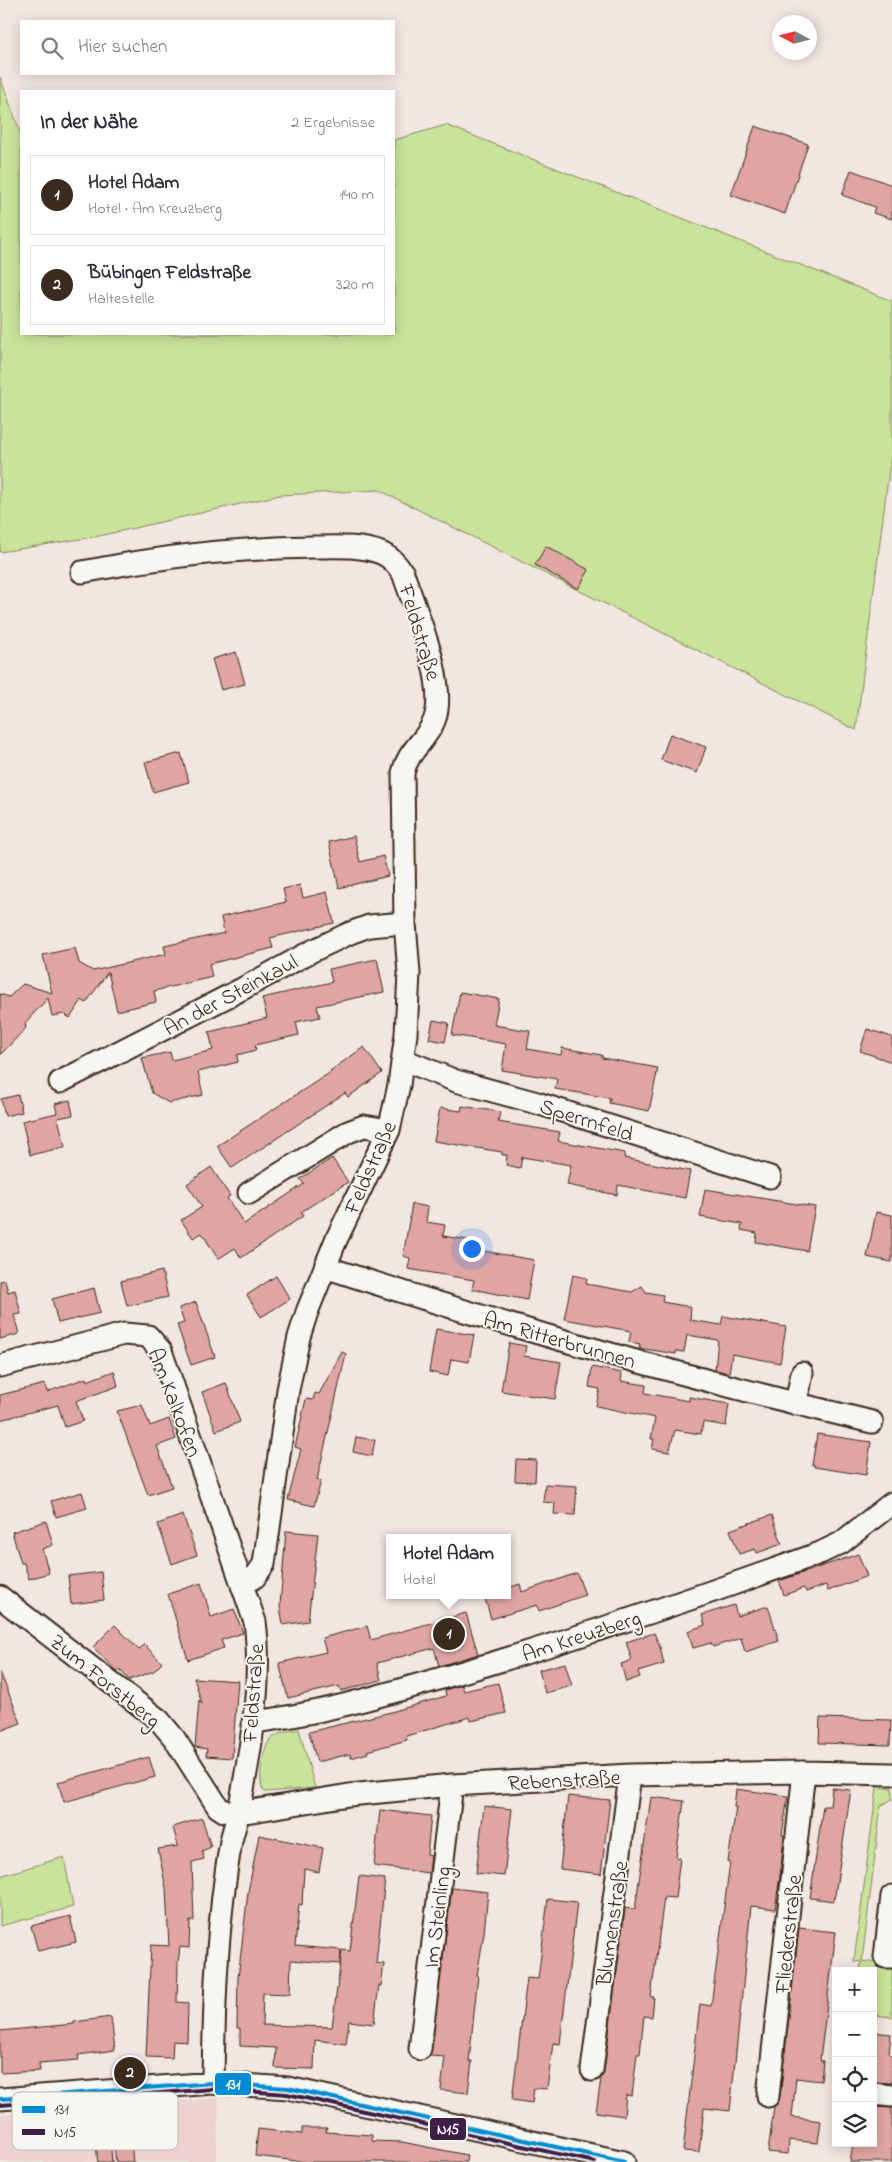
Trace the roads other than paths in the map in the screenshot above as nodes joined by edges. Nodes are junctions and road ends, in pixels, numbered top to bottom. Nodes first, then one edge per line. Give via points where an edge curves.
1 (82, 572) dead end
2 (405, 923) junction
3 (404, 1060) junction
4 (60, 1082) dead end
5 (389, 1130) junction
6 (770, 1177) dead end
7 (249, 1193) dead end
8 (325, 1267) junction
9 (0, 1366) edge
10 (802, 1372) dead end
11 (796, 1404) junction
12 (872, 1422) dead end
13 (892, 1503) edge
14 (242, 1586) junction
15 (0, 1597) edge
16 (253, 1722) junction
17 (804, 1772) junction
18 (892, 1774) edge
19 (630, 1775) junction
20 (452, 1785) junction
21 (239, 1813) junction
22 (892, 1896) edge
23 (888, 1957) edge
24 (420, 2049) dead end
25 (592, 2070) dead end
26 (213, 2083) junction
27 (93, 2092) edge
28 (877, 2094) edge
29 (768, 2096) dead end
30 (892, 2096) edge
31 (624, 2162) edge

1 - 2 street, Feldstraße via 146,560 280,548 366,549 393,560 403,573 432,658 438,691 434,722 406,760 402,773
2 - 3 street, Feldstraße via 409,973
2 - 4 street, An der Steinkaul via 369,926 350,933
3 - 5 street, Feldstraße
3 - 6 street, Sperrnfeld via 456,1081 537,1103
5 - 7 street via 364,1126 348,1132
5 - 8 street, Feldstraße
8 - 11 street, Am Ritterbrunnen via 465,1313
8 - 14 street, Feldstraße via 307,1312 294,1360 264,1564 255,1577
9 - 14 street, Am Kalkofen via 124,1334 148,1336 155,1342 161,1351
10 - 11 street
11 - 12 street, Am Ritterbrunnen
13 - 16 street, Am Kreuzberg via 827,1550 686,1601 538,1650 424,1683 335,1707
14 - 16 street, Feldstraße via 258,1640
15 - 21 street, Zum Forstberg via 159,1720 218,1807
16 - 21 street, Feldstraße
17 - 18 street, Rebenstraße
17 - 19 street, Rebenstraße
17 - 29 street, Fliederstraße
19 - 20 street, Rebenstraße
19 - 25 street, Blumenstraße
20 - 21 street, Rebenstraße via 349,1795
20 - 24 street, Im Steinling
21 - 26 street, Feldstraße via 231,1840 219,1938
22 - 23 street
26 - 27 street
26 - 31 street via 288,2088
28 - 30 street

